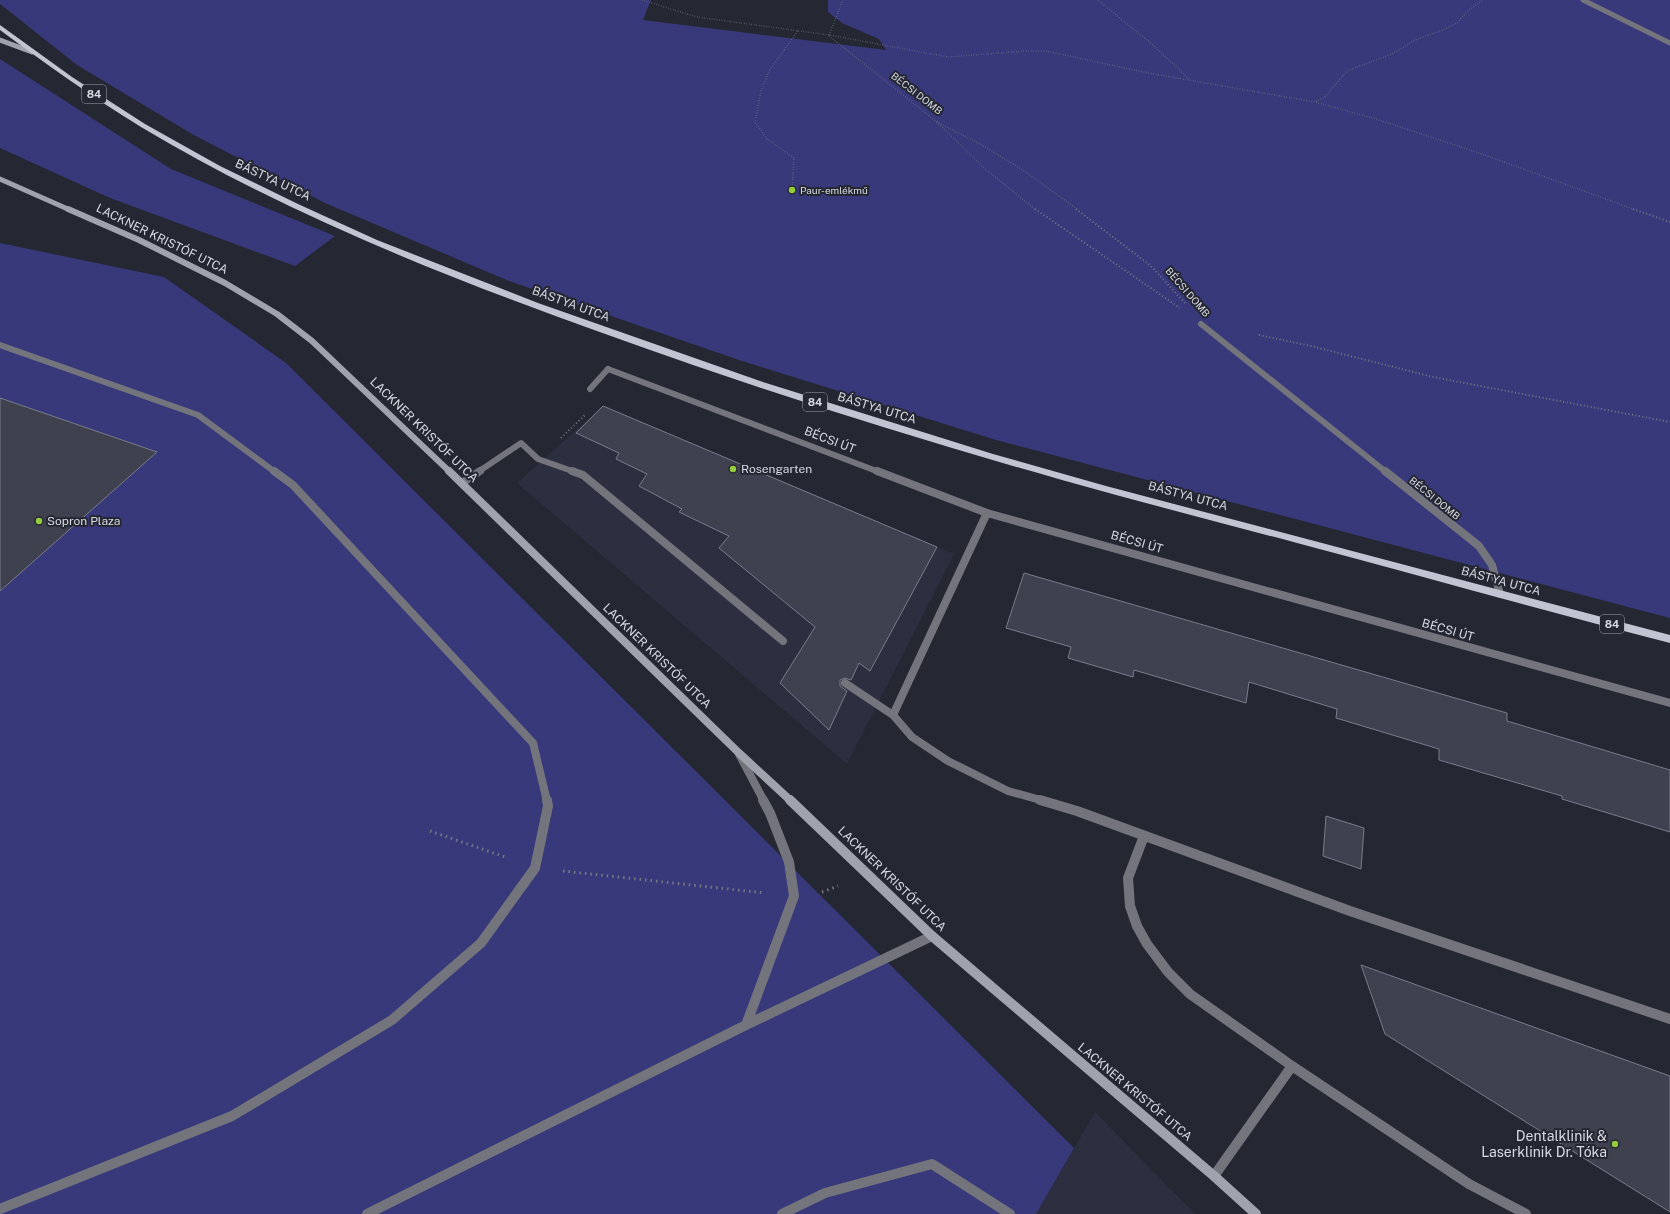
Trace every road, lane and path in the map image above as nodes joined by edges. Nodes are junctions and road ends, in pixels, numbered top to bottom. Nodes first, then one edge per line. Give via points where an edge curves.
1 (642, 0) edge
2 (843, 0) edge
3 (1098, 0) edge
4 (1483, 0) edge
5 (1583, 0) edge
6 (0, 27) edge
7 (798, 31) junction
8 (829, 35) junction
9 (0, 40) edge
10 (1670, 43) edge
11 (32, 52) junction
12 (1190, 81) junction
13 (1315, 102) junction
14 (937, 122) junction
15 (0, 178) edge
16 (792, 190) dead end
17 (1670, 222) edge
18 (1202, 324) junction
19 (1256, 335) dead end
20 (0, 345) edge
21 (590, 389) dead end
22 (588, 412) dead end
23 (1670, 422) edge
24 (538, 459) junction
25 (462, 484) junction
26 (987, 513) junction
27 (1500, 594) junction
28 (1670, 639) edge
29 (783, 641) dead end
30 (845, 682) dead end
31 (1670, 703) edge
32 (893, 715) junction
33 (739, 753) junction
34 (430, 831) dead end
35 (1144, 836) junction
36 (535, 868) junction
37 (838, 886) dead end
38 (773, 894) dead end
39 (817, 894) dead end
40 (932, 936) junction
41 (1670, 1019) edge
42 (746, 1025) junction
43 (1292, 1066) junction
44 (1214, 1176) junction
45 (0, 1209) edge
46 (367, 1214) edge
47 (782, 1214) edge
48 (1010, 1214) edge
49 (1256, 1214) edge
50 (1526, 1214) edge

1 - 7 path via 697,16
2 - 8 path
3 - 12 path via 1153,45
4 - 13 path via 1457,23 1415,40 1392,54 1347,71 1324,98
5 - 10 street
6 - 11 main road, 84
7 - 8 path
7 - 16 path via 769,71 761,91 755,122 767,139 794,158
8 - 12 path via 948,57 1046,51
8 - 14 path, BÉCSI DOMB
9 - 11 street
11 - 27 main road, BÁSTYA UTCA / 84 via 156,135 209,164 271,195 380,243 525,302 736,378 994,458
12 - 13 path
13 - 17 path via 1485,155
14 - 18 path via 974,160 1014,192
14 - 18 path, BÉCSI DOMB via 1023,170 1081,212 1151,266 1179,294
15 - 25 street, LACKNER KRISTÓF UTCA via 138,240 225,283 278,314 312,341
18 - 27 street, BÉCSI DOMB via 1479,546 1492,565
19 - 23 path via 1433,377
20 - 36 street via 198,415 293,485 533,743 548,806
21 - 26 street, BÉCSI ÚT via 608,368
22 - 24 path
24 - 25 street via 521,443
24 - 29 street via 583,475
25 - 33 street, LACKNER KRISTÓF UTCA
26 - 31 street, BÉCSI ÚT
26 - 32 street
27 - 28 main road, BÁSTYA UTCA / 84
30 - 32 street
32 - 35 street via 912,737 948,761 1008,791 1077,811
33 - 40 street, LACKNER KRISTÓF UTCA
33 - 42 street via 770,813 789,862 794,896
34 - 36 path
35 - 41 street via 1350,911
35 - 43 street via 1128,878 1130,906 1147,944 1168,972 1190,994
36 - 38 path
36 - 45 street via 481,943 392,1020 232,1116
37 - 39 path
40 - 42 street
40 - 44 street, LACKNER KRISTÓF UTCA
42 - 46 street
43 - 44 street
43 - 50 street via 1469,1184
44 - 49 street, LACKNER KRISTÓF UTCA
47 - 48 street via 825,1193 932,1164

